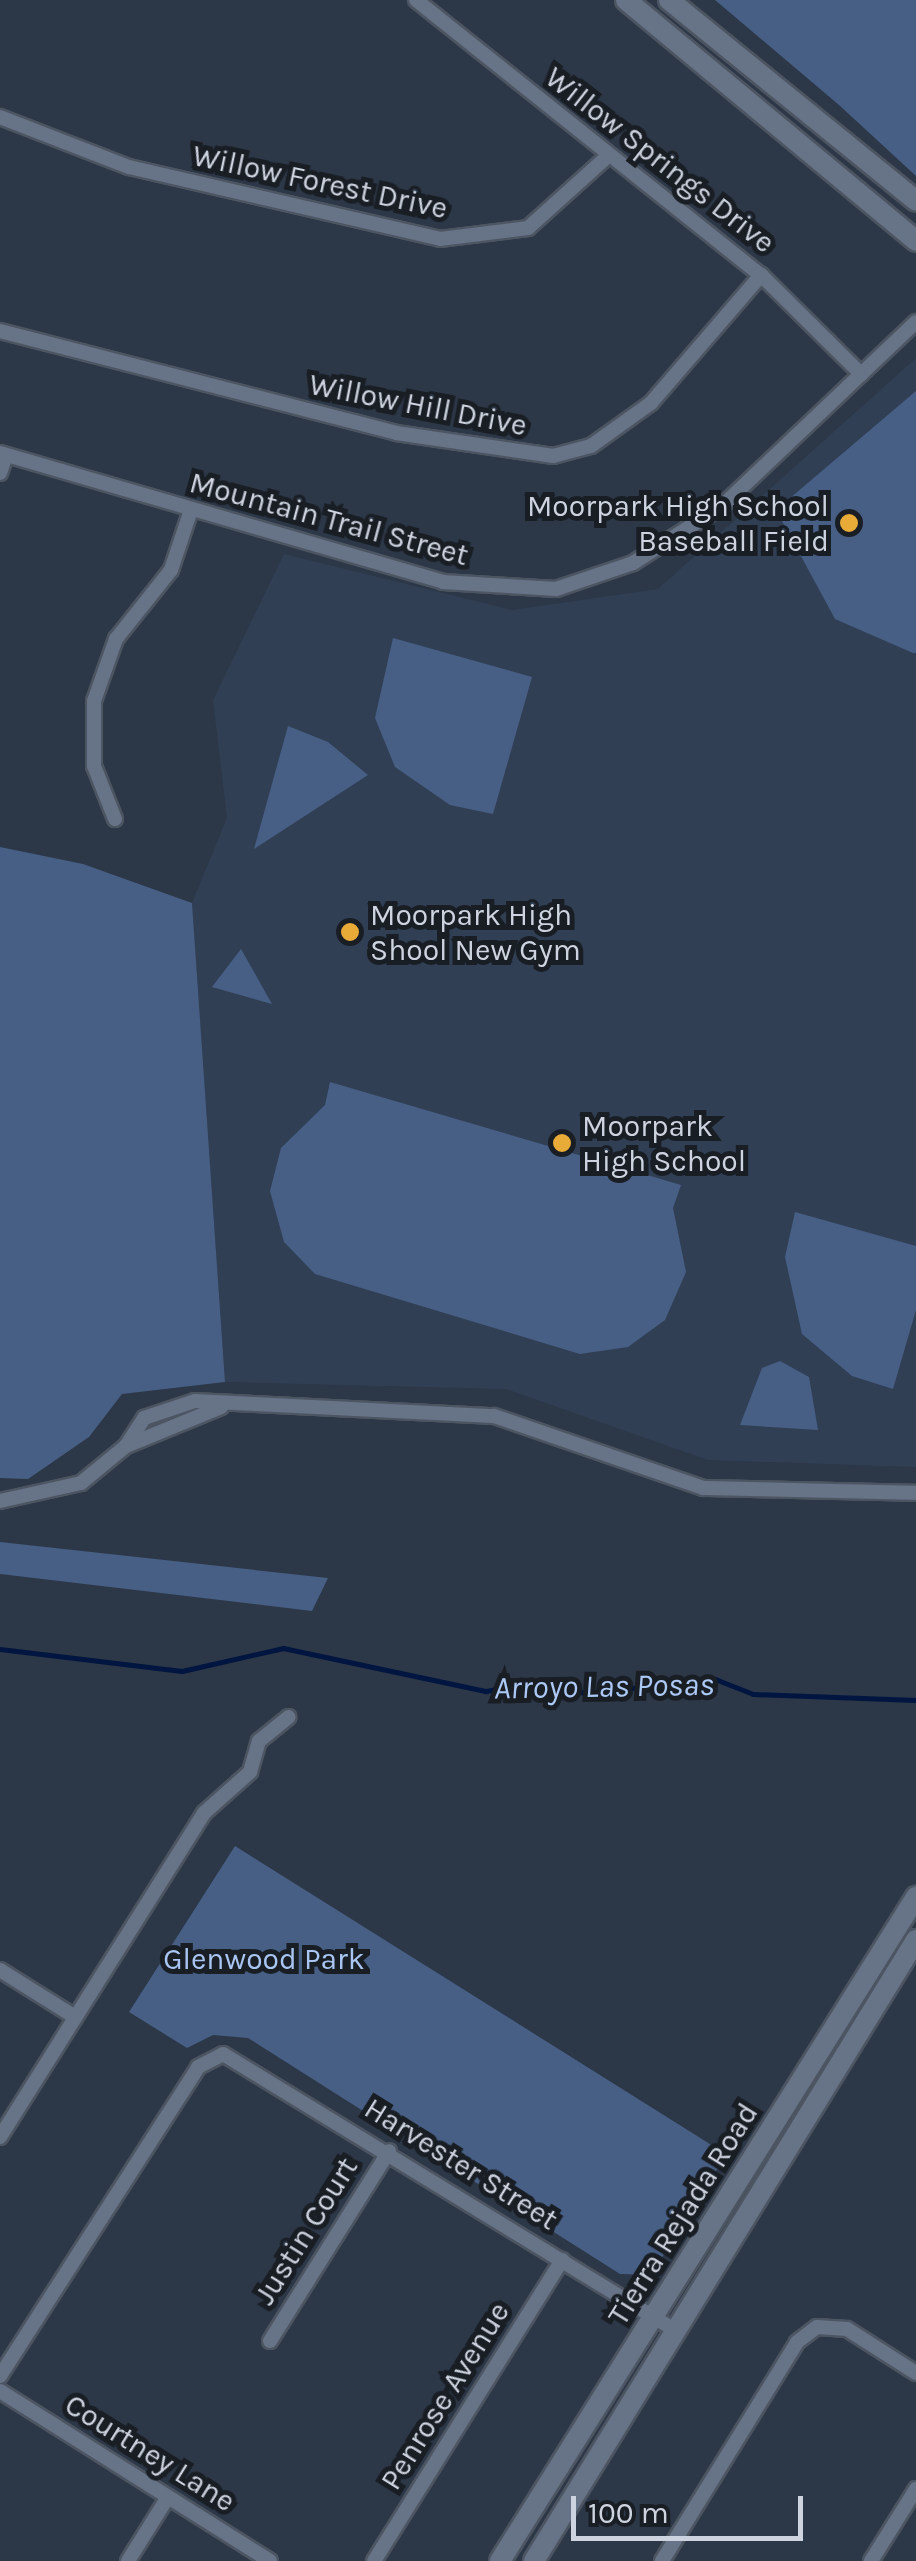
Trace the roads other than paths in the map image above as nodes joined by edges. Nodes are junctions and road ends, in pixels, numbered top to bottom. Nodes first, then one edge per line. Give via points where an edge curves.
1 (416, 0) edge
2 (626, 0) edge
3 (669, 0) edge
4 (0, 117) edge
5 (609, 155) junction
6 (916, 201) edge
7 (916, 240) edge
8 (761, 275) junction
9 (916, 322) edge
10 (0, 331) edge
11 (861, 374) junction
12 (3, 455) edge
13 (0, 473) edge
14 (191, 510) junction
15 (115, 819) dead end
16 (222, 1407) junction
17 (126, 1446) junction
18 (916, 1493) edge
19 (0, 1500) edge
20 (289, 1718) dead end
21 (916, 1897) edge
22 (916, 1940) edge
23 (0, 1970) edge
24 (75, 2016) junction
25 (0, 2137) edge
26 (390, 2151) junction
27 (562, 2260) junction
28 (654, 2318) junction
29 (678, 2332) junction
30 (270, 2341) dead end
31 (916, 2373) edge
32 (0, 2376) edge
33 (0, 2391) edge
34 (916, 2488) edge
35 (168, 2496) junction
36 (128, 2561) edge
37 (270, 2561) edge
38 (374, 2561) edge
39 (500, 2561) edge
40 (534, 2561) edge
41 (662, 2561) edge
42 (871, 2561) edge

1 - 5 street, Willow Springs Drive
2 - 7 main road
3 - 6 main road
4 - 5 street, Willow Forest Drive via 129,167 440,239 528,228
5 - 8 street, Willow Springs Drive
8 - 10 street, Willow Hill Drive via 651,403 591,446 553,456 396,433
8 - 11 street, Willow Springs Drive
9 - 11 street, Mountain Trail Street
11 - 14 street, Mountain Trail Street via 721,507 633,563 556,589 460,586
12 - 13 street
12 - 14 street, Mountain Trail Street
14 - 15 street via 170,570 116,639 94,701 94,766
16 - 17 street
16 - 17 street via 178,1404 144,1418
16 - 18 street via 494,1416 703,1488
17 - 19 street via 80,1483
20 - 24 street via 259,1741 250,1772 204,1812
21 - 28 main road, Tierra Rejada Road
22 - 29 main road, Tierra Rejada Road
23 - 24 street
24 - 25 street
26 - 27 street, Harvester Street
26 - 30 street, Justin Court
26 - 32 street, Harvester Street via 238,2058 211,2057
27 - 28 street, Harvester Street
27 - 38 street, Penrose Avenue
28 - 29 street, Harvester Street
28 - 39 main road, Tierra Rejada Road
29 - 40 main road, Tierra Rejada Road
31 - 41 street via 847,2328 817,2326 797,2342
33 - 35 street, Courtney Lane
34 - 42 street
35 - 36 street
35 - 37 street, Courtney Lane

